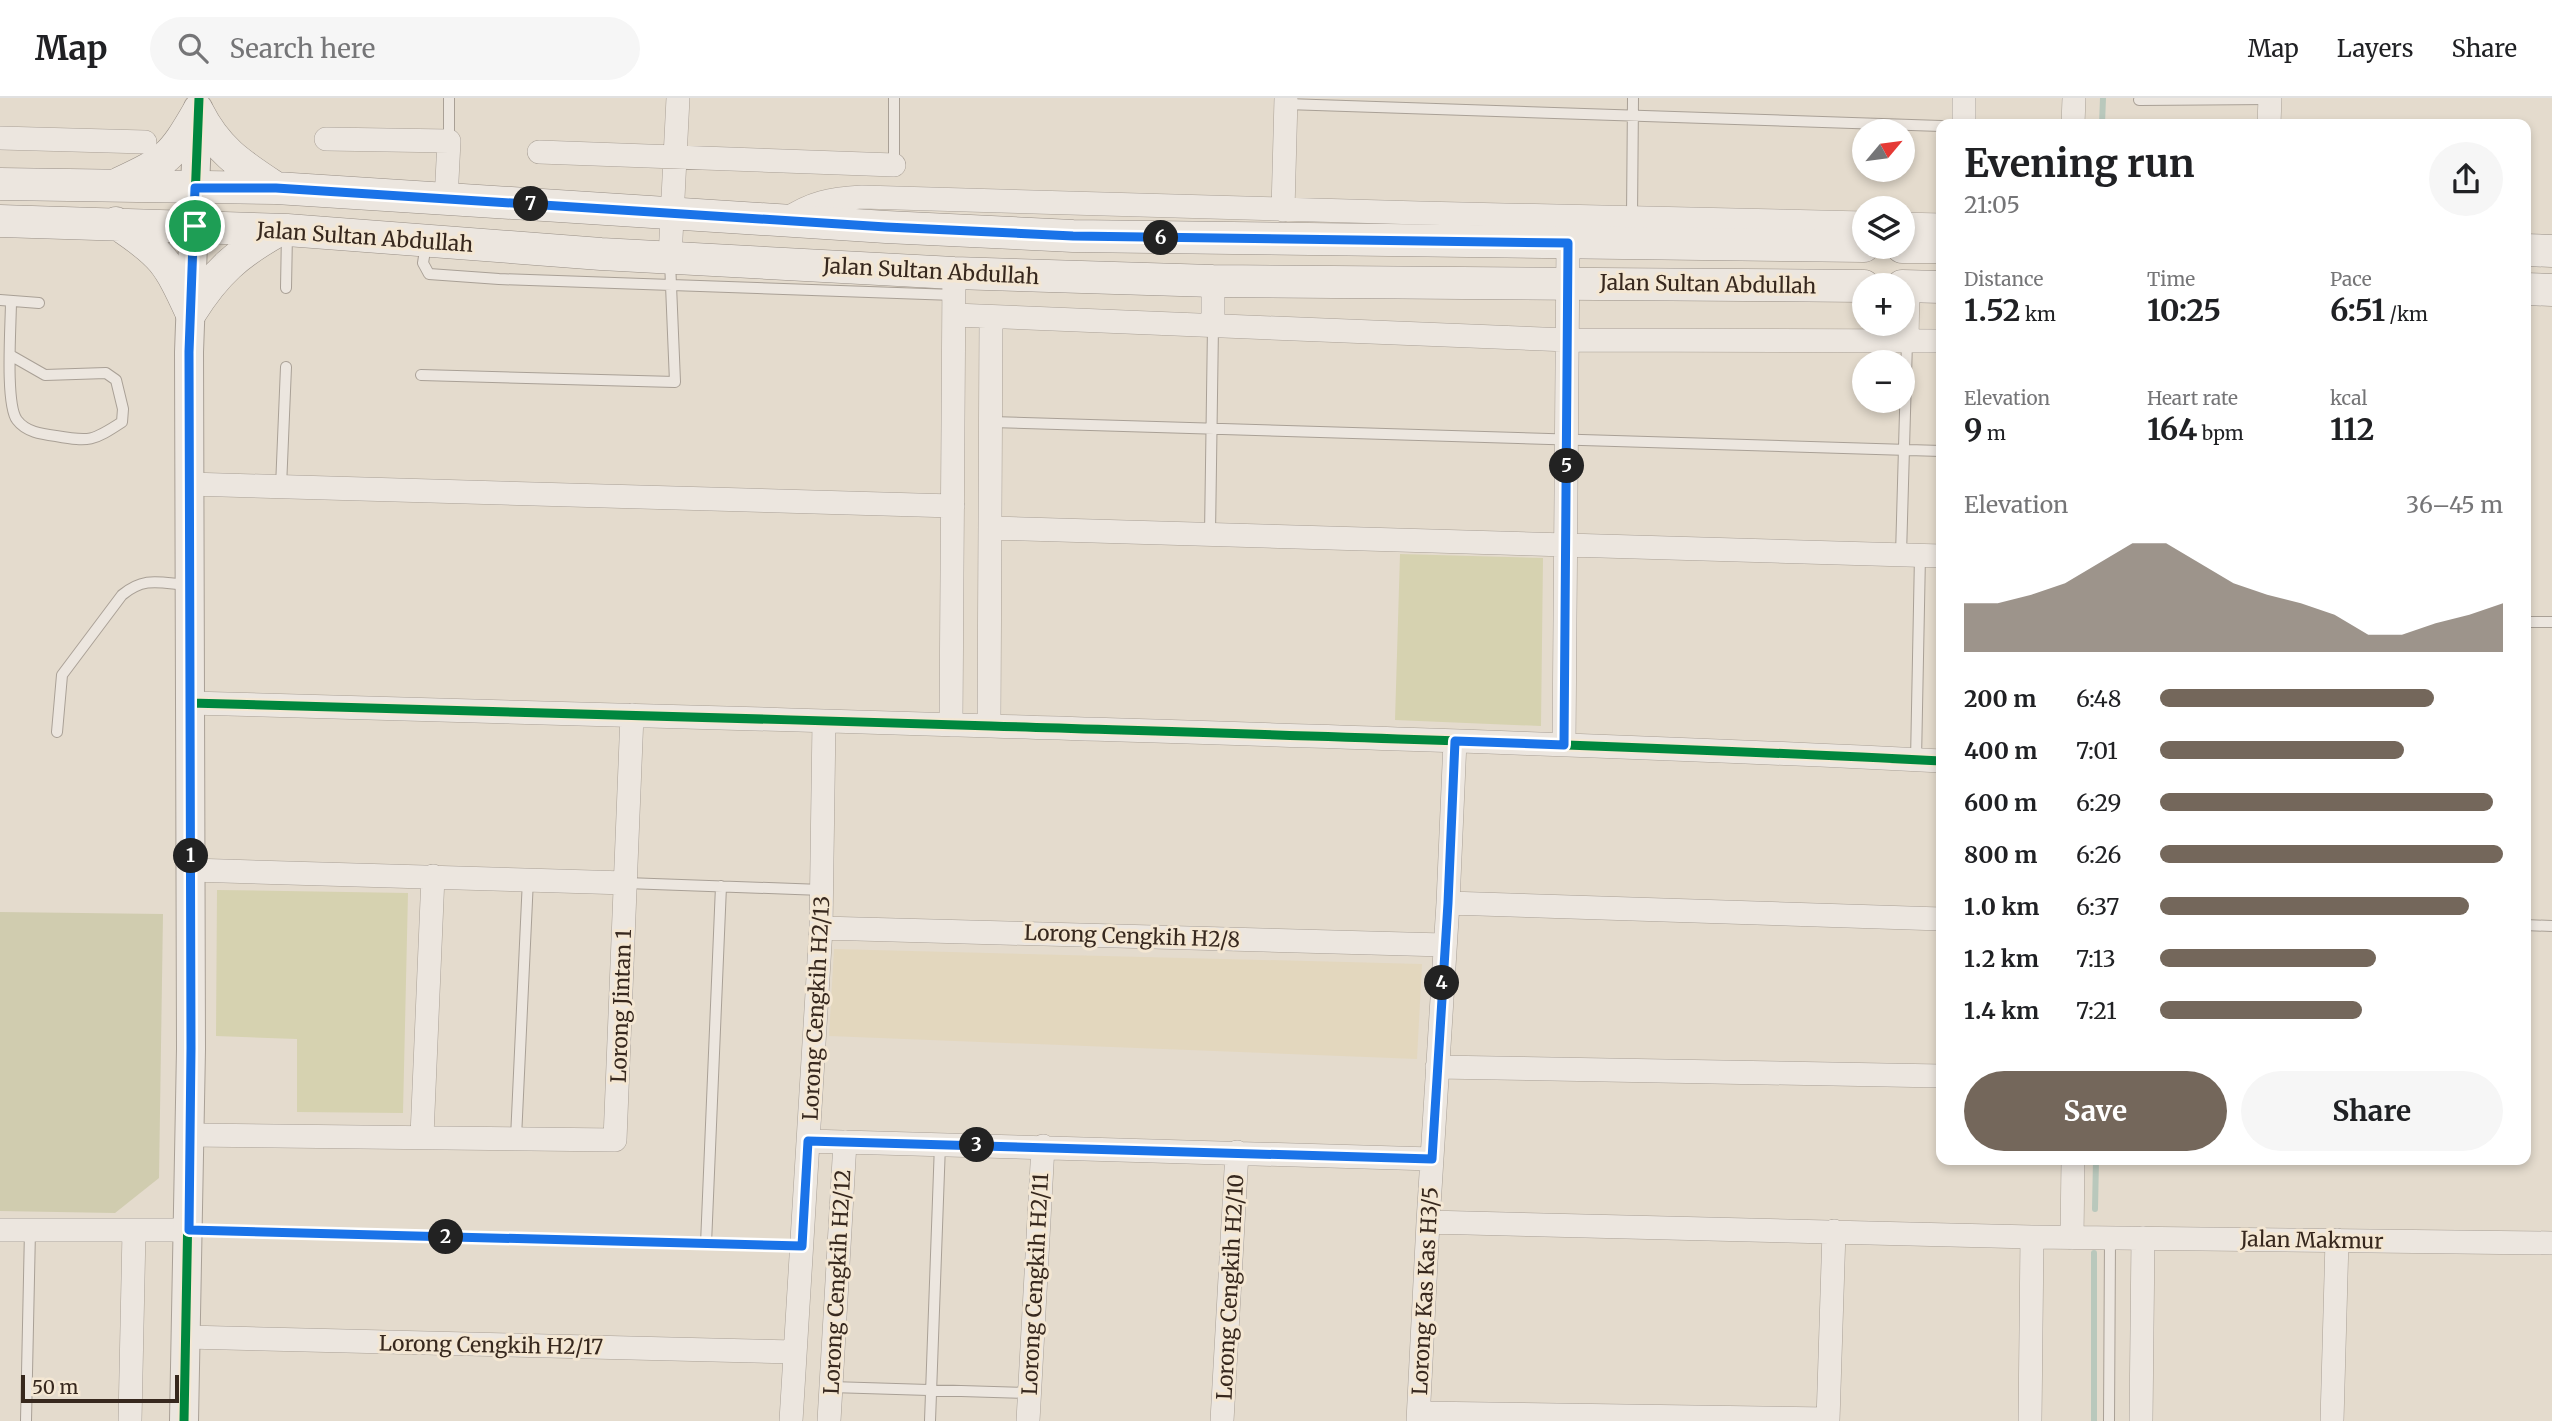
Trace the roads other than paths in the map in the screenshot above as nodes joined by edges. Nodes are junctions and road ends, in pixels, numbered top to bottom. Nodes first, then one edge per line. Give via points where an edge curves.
1 (449, 98) edge
2 (678, 98) edge
3 (894, 98) edge
4 (1633, 98) edge
5 (1964, 98) edge
6 (2074, 98) edge
7 (2270, 99) edge
8 (2139, 100) dead end
9 (1286, 101) edge
10 (199, 105) edge
11 (1633, 115) junction
12 (1964, 119) edge
13 (2073, 119) edge
14 (2269, 119) edge
15 (1936, 126) edge
16 (0, 138) edge
17 (326, 139) dead end
18 (449, 141) junction
19 (145, 142) dead end
20 (538, 152) dead end
21 (675, 157) junction
22 (894, 165) joint
23 (0, 184) edge
24 (113, 187) junction
25 (195, 188) junction
26 (276, 188) junction
27 (446, 200) junction
28 (1283, 210) junction
29 (672, 213) junction
30 (1632, 217) junction
31 (786, 220) junction
32 (0, 221) edge
33 (116, 223) junction
34 (1852, 223) edge
35 (1915, 224) edge
36 (1936, 225) edge
37 (195, 226) junction
38 (283, 230) junction
39 (1568, 243) junction
40 (1852, 246) edge
41 (1915, 247) edge
42 (1936, 247) edge
43 (2531, 250) edge
44 (2552, 251) edge
45 (670, 271) junction
46 (1213, 281) junction
47 (1569, 283) junction
48 (1852, 286) edge
49 (1915, 286) edge
50 (1936, 287) edge
51 (286, 288) dead end
52 (2531, 289) edge
53 (2552, 290) edge
54 (954, 294) junction
55 (6, 301) edge
56 (39, 303) dead end
57 (191, 312) junction
58 (991, 317) junction
59 (1213, 326) junction
60 (1907, 336) edge
61 (1568, 340) junction
62 (1907, 341) junction
63 (1936, 341) edge
64 (10, 355) junction
65 (286, 368) dead end
66 (421, 375) dead end
67 (991, 422) junction
68 (1211, 429) junction
69 (1567, 438) junction
70 (1902, 451) junction
71 (1936, 451) edge
72 (189, 484) junction
73 (281, 487) junction
74 (953, 506) junction
75 (991, 528) junction
76 (1210, 534) junction
77 (1566, 544) junction
78 (1920, 555) edge
79 (189, 586) junction
80 (2531, 622) edge
81 (2552, 622) edge
82 (190, 703) junction
83 (632, 715) junction
84 (824, 721) junction
85 (951, 725) junction
86 (989, 726) junction
87 (57, 732) dead end
88 (1455, 741) junction
89 (1564, 745) junction
90 (1916, 760) junction
91 (1936, 761) edge
92 (191, 870) junction
93 (433, 876) junction
94 (528, 879) junction
95 (626, 883) junction
96 (721, 886) junction
97 (822, 890) junction
98 (1448, 903) junction
99 (1936, 919) edge
100 (2531, 925) edge
101 (2552, 926) edge
102 (821, 928) junction
103 (1444, 945) junction
104 (1437, 1066) junction
105 (1936, 1076) edge
106 (191, 1135) junction
107 (422, 1136) junction
108 (516, 1138) junction
109 (808, 1141) junction
110 (845, 1142) junction
111 (940, 1144) junction
112 (1043, 1146) junction
113 (1237, 1153) junction
114 (1432, 1159) junction
115 (2073, 1165) edge
116 (1428, 1222) junction
117 (0, 1230) edge
118 (30, 1230) junction
119 (189, 1230) junction
120 (134, 1231) junction
121 (1834, 1231) junction
122 (2032, 1237) junction
123 (2072, 1238) junction
124 (2110, 1238) junction
125 (2143, 1238) junction
126 (2337, 1240) junction
127 (2552, 1242) edge
128 (705, 1244) junction
129 (802, 1246) junction
130 (186, 1337) junction
131 (795, 1352) junction
132 (793, 1385) junction
133 (831, 1387) junction
134 (931, 1390) junction
135 (1030, 1393) junction
136 (1418, 1417) edge
137 (1518, 1418) edge
138 (1616, 1419) edge
139 (1718, 1419) edge
140 (1828, 1420) edge
141 (26, 1421) edge
142 (130, 1421) edge
143 (184, 1421) edge
144 (791, 1421) edge
145 (828, 1421) edge
146 (930, 1421) edge
147 (1028, 1421) edge
148 (1222, 1421) edge
149 (2030, 1421) edge
150 (2109, 1421) edge
151 (2141, 1421) edge
152 (2332, 1421) edge

1 - 18 lane
2 - 21 street
3 - 22 lane
4 - 11 lane
5 - 12 street
6 - 13 street
7 - 8 lane
7 - 14 street
9 - 11 lane
9 - 28 street
10 - 24 main road via 172,155
10 - 25 street
10 - 26 main road via 208,131 220,146
11 - 15 lane
11 - 30 lane
16 - 19 street
17 - 18 street
18 - 27 street
20 - 21 street
21 - 22 street
21 - 29 street
23 - 24 main road, Jalan Sultan Abdullah
24 - 25 main road, Jalan Sultan Abdullah
25 - 26 main road, Jalan Sultan Abdullah
25 - 37 street
26 - 27 main road, Jalan Sultan Abdullah
27 - 29 main road, Jalan Sultan Abdullah
28 - 30 street
28 - 31 street via 862,197 829,199
29 - 31 main road, Jalan Sultan Abdullah
29 - 45 street
30 - 34 street
31 - 39 main road, Jalan Sultan Abdullah via 1073,236
32 - 33 main road, Jalan Sultan Abdullah
33 - 37 main road, Jalan Sultan Abdullah
33 - 57 main road via 167,262
35 - 36 street
37 - 38 main road, Jalan Sultan Abdullah
37 - 57 street
38 - 45 main road, Jalan Sultan Abdullah via 427,241
38 - 51 lane
38 - 57 main road via 249,246 230,262
39 - 40 main road, Jalan Sultan Abdullah
39 - 47 street
41 - 42 main road
43 - 44 main road
45 - 54 main road, Jalan Sultan Abdullah
45 - 66 lane via 675,382
46 - 47 main road, Jalan Sultan Abdullah
46 - 54 main road, Jalan Sultan Abdullah
46 - 59 street
47 - 48 main road, Jalan Sultan Abdullah
47 - 61 street
49 - 50 main road
52 - 53 main road
54 - 58 street
54 - 74 street
55 - 56 lane
55 - 64 lane
57 - 72 street
58 - 59 street
58 - 67 street
59 - 61 street
59 - 68 lane
60 - 62 street
61 - 62 street
61 - 69 street
62 - 63 street
62 - 70 lane
64 - 64 lane via 11,407 17,420 33,432 82,441 97,438 121,422 123,408 116,380 106,373 45,375
65 - 73 lane
67 - 68 lane
67 - 75 street
68 - 69 lane
68 - 76 lane
69 - 70 lane
69 - 77 street
70 - 71 lane
70 - 78 lane
72 - 73 street
72 - 79 street
73 - 74 street
74 - 85 street
75 - 76 street
75 - 86 street
76 - 77 street
77 - 78 street
77 - 89 street
78 - 90 lane
79 - 82 street
79 - 87 lane via 144,582 122,595 62,675
80 - 81 lane
82 - 83 street
82 - 92 street
83 - 84 street
83 - 95 street
84 - 85 street
84 - 97 street, Lorong Cengkih H2/13
85 - 86 street
86 - 88 street
88 - 89 street
88 - 98 street, Lorong Kas Kas H3/5
89 - 90 street
90 - 91 street
92 - 93 street
92 - 106 street
93 - 94 street
93 - 107 street
94 - 95 street
94 - 108 lane
95 - 96 lane
95 - 108 street, Lorong Jintan 1 via 615,1140
96 - 97 lane
96 - 128 lane
97 - 102 street, Lorong Cengkih H2/13
98 - 99 street
98 - 103 street, Lorong Kas Kas H3/5
100 - 101 lane
102 - 103 street, Lorong Cengkih H2/8
102 - 109 street, Lorong Cengkih H2/13
103 - 104 street, Lorong Kas Kas H3/5
104 - 105 street
104 - 114 street, Lorong Kas Kas H3/5
106 - 107 street, Lorong Jintan 1
106 - 119 street
107 - 108 street, Lorong Jintan 1
109 - 110 street
109 - 129 street, Lorong Cengkih H2/13
110 - 111 street
110 - 133 street, Lorong Cengkih H2/12
111 - 112 street
111 - 134 lane
112 - 113 street
112 - 135 street, Lorong Cengkih H2/11
113 - 114 street
113 - 148 street, Lorong Cengkih H2/10
114 - 116 street, Lorong Kas Kas H3/5
115 - 123 street
116 - 121 street, Jalan Makmur
116 - 136 street, Lorong Kas Kas H3/5
117 - 118 street
118 - 120 street
118 - 141 lane
119 - 120 street
119 - 128 lane
119 - 130 street
120 - 142 street
121 - 122 street, Jalan Makmur
121 - 140 street
122 - 123 street, Jalan Makmur
122 - 149 street
123 - 124 street, Jalan Makmur
124 - 125 street, Jalan Makmur
124 - 150 lane
125 - 126 street, Jalan Makmur
125 - 151 street
126 - 127 street, Jalan Makmur
126 - 152 street
128 - 129 lane
129 - 131 street, Lorong Cengkih H2/13
130 - 131 street, Lorong Cengkih H2/17
130 - 143 street
131 - 132 street, Lorong Cengkih H2/13
132 - 133 street
132 - 144 street, Lorong Cengkih H2/13
133 - 134 lane
133 - 145 street, Lorong Cengkih H2/12
134 - 135 lane
134 - 146 lane
135 - 147 street, Lorong Cengkih H2/11
136 - 137 street
137 - 138 street
138 - 139 street
139 - 140 street

